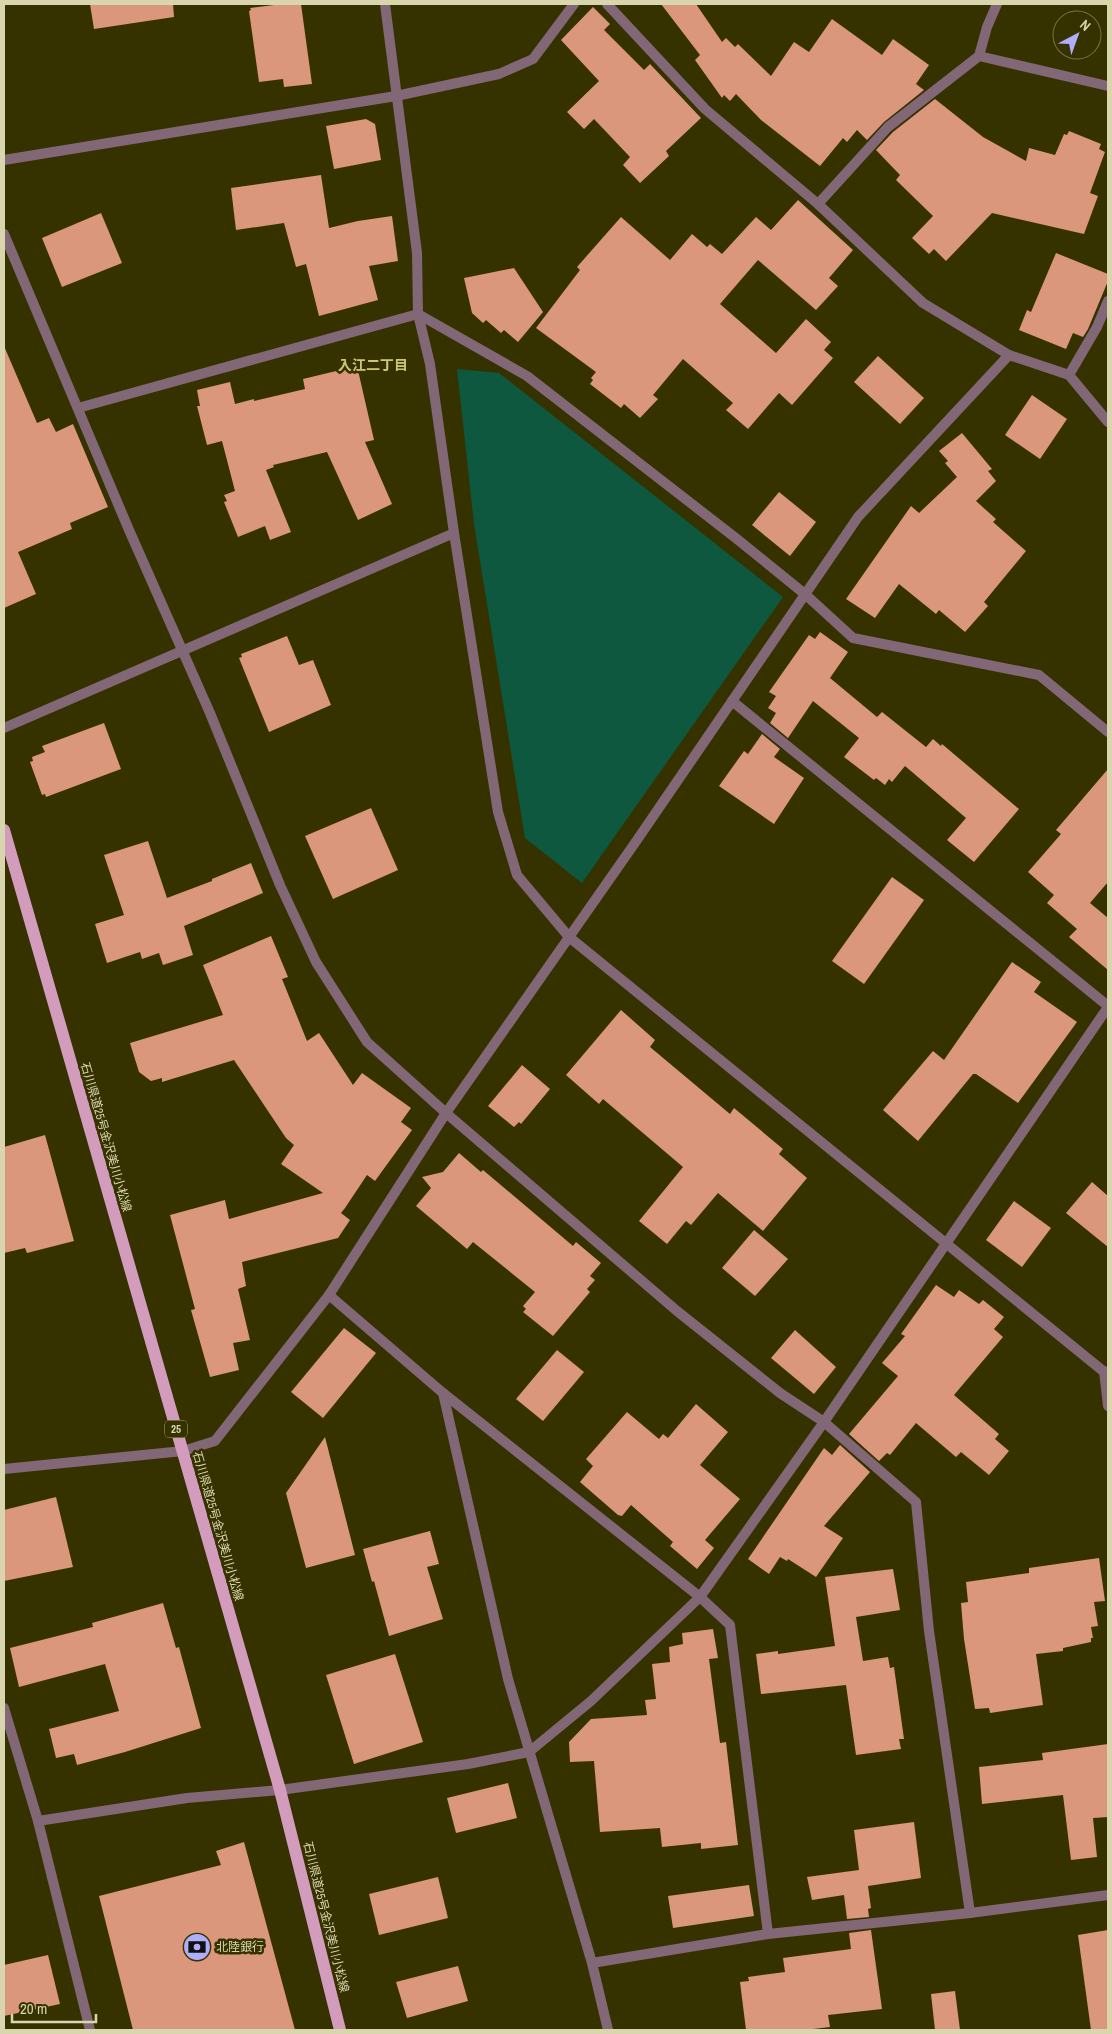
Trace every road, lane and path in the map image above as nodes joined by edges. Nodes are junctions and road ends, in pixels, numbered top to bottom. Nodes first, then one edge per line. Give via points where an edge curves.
1 (384, 4) edge
2 (574, 4) edge
3 (607, 4) edge
4 (997, 4) edge
5 (979, 56) junction
6 (1108, 86) edge
7 (396, 96) junction
8 (4, 160) edge
9 (818, 204) junction
10 (4, 234) edge
11 (1108, 301) edge
12 (418, 314) junction
13 (1009, 355) junction
14 (1069, 375) junction
15 (78, 408) junction
16 (1108, 422) edge
17 (454, 533) junction
18 (806, 595) junction
19 (182, 651) junction
20 (732, 701) junction
21 (4, 728) edge
22 (1108, 732) edge
23 (4, 830) edge
24 (569, 937) junction
25 (1108, 1007) edge
26 (446, 1113) junction
27 (944, 1244) junction
28 (329, 1295) junction
29 (1106, 1373) edge
30 (443, 1393) junction
31 (1108, 1406) edge
32 (824, 1422) junction
33 (183, 1451) junction
34 (4, 1469) edge
35 (700, 1597) junction
36 (4, 1708) edge
37 (529, 1752) junction
38 (280, 1790) junction
39 (38, 1821) junction
40 (1108, 1895) edge
41 (970, 1913) junction
42 (768, 1934) junction
43 (592, 1962) junction
44 (90, 2030) edge
45 (340, 2030) edge
46 (608, 2030) edge

1 - 7 street
2 - 7 street via 532,58 498,74
3 - 9 street via 705,109
4 - 5 street
5 - 6 street
5 - 9 street via 888,127
7 - 8 street
7 - 12 street via 416,253
9 - 13 street via 923,303
10 - 15 street
11 - 14 street via 1098,327
12 - 15 street
12 - 17 street via 430,364
12 - 18 street via 527,376
13 - 14 street
13 - 18 street via 858,517
14 - 16 street
15 - 19 street
17 - 19 street
17 - 24 street via 498,812 517,875
18 - 20 street
18 - 22 street via 853,638 1039,675
19 - 21 street
19 - 26 street via 280,885 316,962 367,1042
20 - 24 street
20 - 25 street
23 - 33 main road, 石川県道25号金沢美川小松線 / 25
24 - 26 street
24 - 27 street
25 - 27 street
26 - 28 street
26 - 32 street via 677,1311 780,1393
27 - 29 street
27 - 32 street
28 - 30 street
28 - 33 street via 215,1440
29 - 31 street
30 - 35 street
30 - 37 street via 508,1679
32 - 35 street
32 - 41 street via 916,1502 929,1630
33 - 34 street
33 - 38 main road, 石川県道25号金沢美川小松線 / 25
35 - 37 street via 591,1701
35 - 42 street via 730,1625
36 - 39 street
37 - 38 street via 468,1764
37 - 43 street
38 - 39 street via 187,1798
38 - 45 main road, 石川県道25号金沢美川小松線 / 25
39 - 44 street
40 - 41 street
41 - 42 street
42 - 43 street
43 - 46 street

